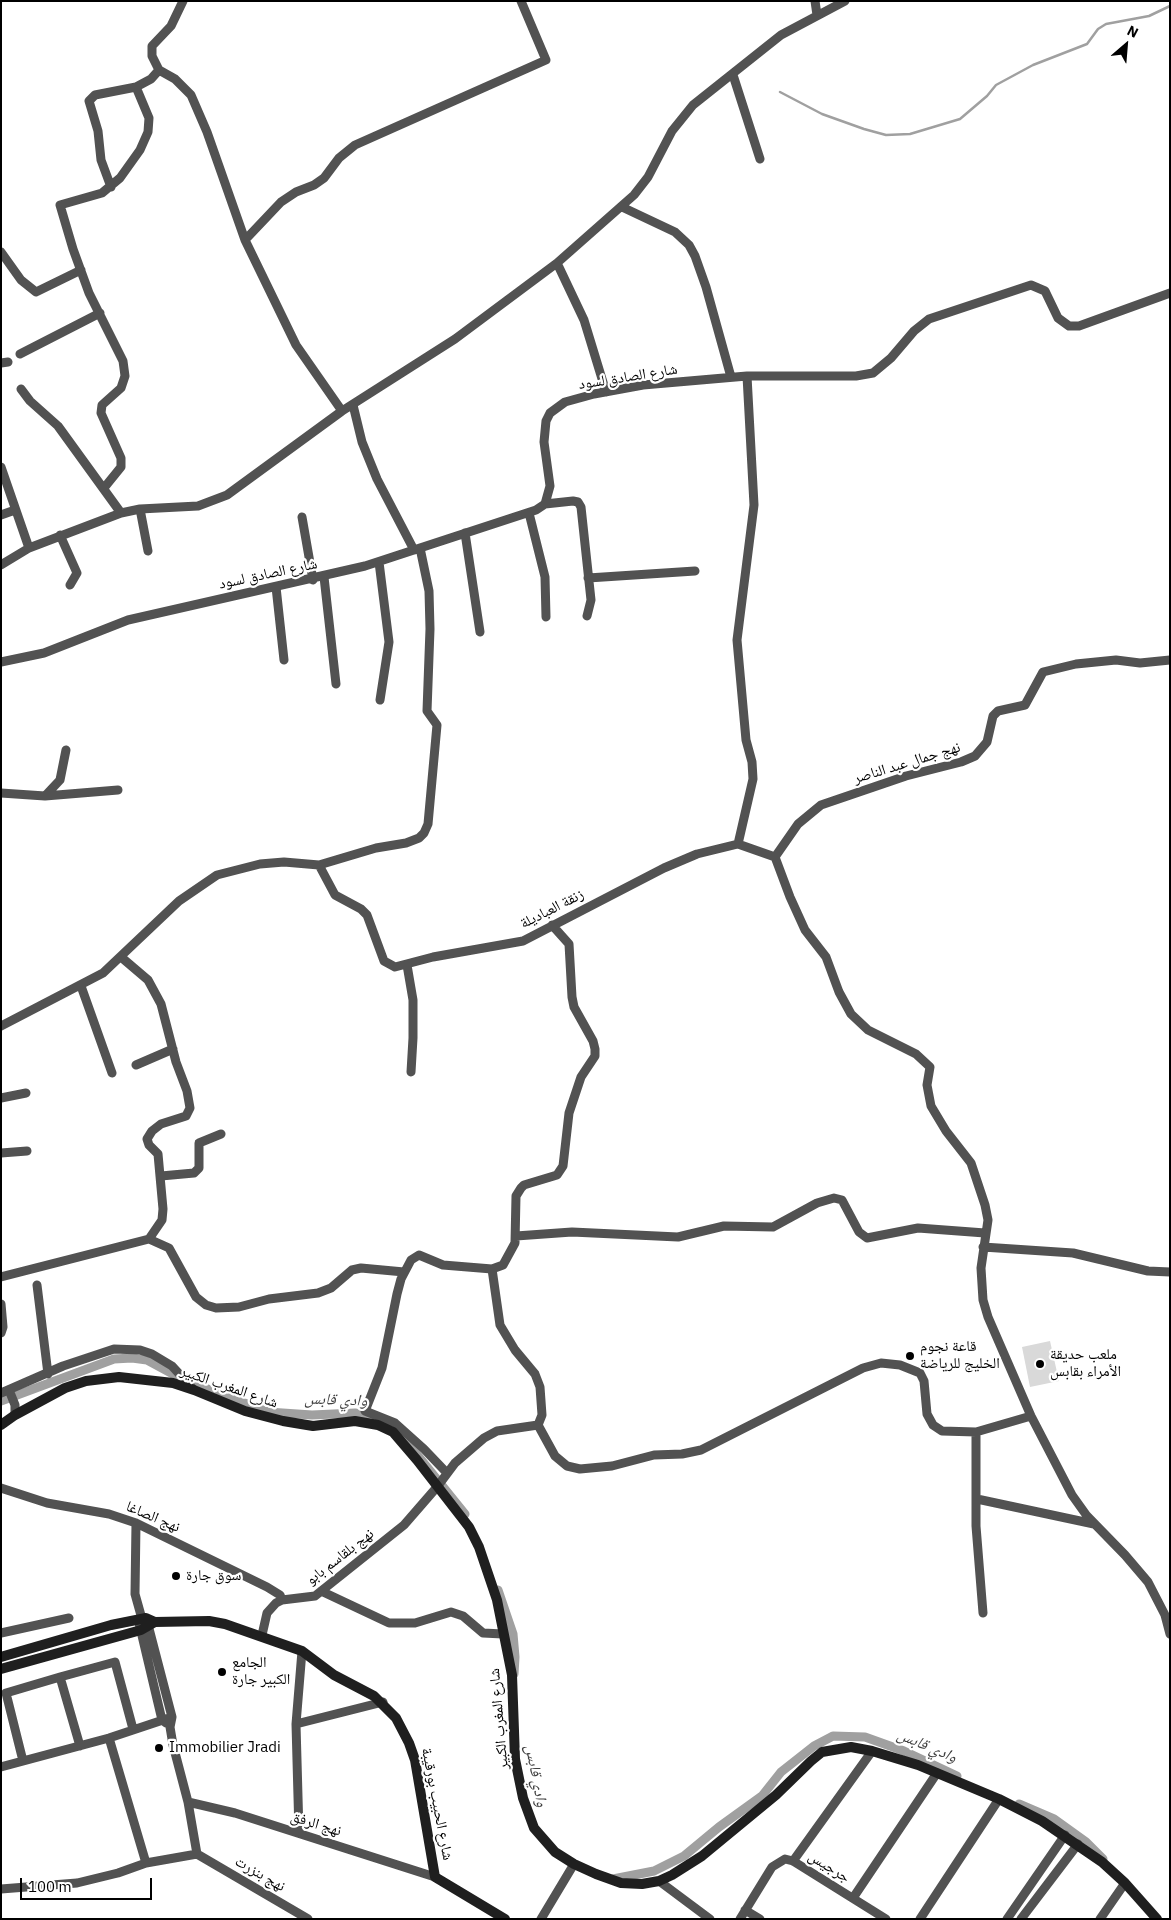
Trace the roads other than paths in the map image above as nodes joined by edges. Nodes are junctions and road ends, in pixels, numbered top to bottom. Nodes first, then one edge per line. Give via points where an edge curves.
1 (183, 1) edge
2 (521, 1) edge
3 (816, 1) edge
4 (845, 1) edge
5 (817, 15) junction
6 (159, 70) junction
7 (733, 75) junction
8 (136, 87) junction
9 (760, 158) dead end
10 (111, 186) junction
11 (622, 206) junction
12 (246, 240) junction
13 (1, 252) edge
14 (557, 263) junction
15 (81, 270) junction
16 (1170, 293) edge
17 (100, 313) junction
18 (20, 354) dead end
19 (747, 376) junction
20 (731, 377) junction
21 (21, 389) dead end
22 (606, 392) junction
23 (353, 404) junction
24 (342, 411) junction
25 (1, 467) edge
26 (104, 488) junction
27 (545, 504) junction
28 (140, 509) junction
29 (15, 510) junction
30 (529, 512) junction
31 (121, 513) junction
32 (1, 515) edge
33 (302, 518) dead end
34 (465, 533) junction
35 (60, 535) junction
36 (28, 548) junction
37 (417, 549) junction
38 (148, 551) dead end
39 (379, 562) junction
40 (1, 565) edge
41 (695, 571) dead end
42 (324, 577) junction
43 (588, 578) junction
44 (313, 580) junction
45 (70, 585) dead end
46 (276, 587) junction
47 (587, 616) dead end
48 (546, 617) dead end
49 (480, 632) dead end
50 (284, 660) dead end
51 (1170, 660) edge
52 (1, 662) edge
53 (336, 684) dead end
54 (380, 700) dead end
55 (66, 750) dead end
56 (118, 790) dead end
57 (1, 793) edge
58 (46, 796) junction
59 (738, 844) junction
60 (775, 857) junction
61 (318, 865) junction
62 (552, 925) junction
63 (121, 956) junction
64 (407, 965) junction
65 (81, 986) junction
66 (1, 1026) edge
67 (173, 1049) junction
68 (136, 1065) dead end
69 (411, 1072) dead end
70 (112, 1073) dead end
71 (26, 1093) dead end
72 (1, 1098) edge
73 (221, 1134) dead end
74 (26, 1151) dead end
75 (1, 1153) edge
76 (162, 1176) junction
77 (985, 1233) junction
78 (516, 1236) junction
79 (150, 1239) junction
80 (983, 1247) junction
81 (492, 1269) junction
82 (404, 1272) junction
83 (1170, 1272) edge
84 (1, 1277) edge
85 (37, 1285) dead end
86 (1, 1304) edge
87 (2, 1330) edge
88 (48, 1374) junction
89 (194, 1390) junction
90 (5, 1392) edge
91 (15, 1415) junction
92 (1031, 1416) junction
93 (1, 1425) edge
94 (538, 1426) junction
95 (976, 1432) junction
96 (446, 1472) junction
97 (437, 1487) junction
98 (1, 1488) edge
99 (977, 1499) junction
100 (136, 1523) junction
101 (1095, 1524) junction
102 (321, 1592) junction
103 (282, 1600) junction
104 (983, 1613) dead end
105 (69, 1618) dead end
106 (145, 1623) junction
107 (1, 1633) edge
108 (1170, 1633) edge
109 (502, 1634) junction
110 (262, 1635) junction
111 (302, 1651) junction
112 (1, 1656) edge
113 (1, 1669) edge
114 (60, 1677) junction
115 (383, 1702) junction
116 (172, 1717) junction
117 (162, 1720) junction
118 (296, 1724) junction
119 (170, 1727) junction
120 (133, 1729) junction
121 (109, 1738) junction
122 (80, 1746) junction
123 (872, 1750) junction
124 (23, 1761) junction
125 (1, 1767) edge
126 (937, 1773) junction
127 (1000, 1799) junction
128 (188, 1802) junction
129 (299, 1833) junction
130 (1065, 1835) junction
131 (1078, 1844) junction
132 (197, 1854) junction
133 (793, 1861) junction
134 (146, 1864) junction
135 (574, 1864) junction
136 (435, 1877) junction
137 (659, 1881) junction
138 (1125, 1883) junction
139 (1, 1889) edge
140 (853, 1898) junction
141 (745, 1910) junction
142 (308, 1919) edge
143 (504, 1919) edge
144 (541, 1919) edge
145 (710, 1919) edge
146 (740, 1919) edge
147 (760, 1919) edge
148 (886, 1919) edge
149 (920, 1919) edge
150 (1007, 1919) edge
151 (1021, 1919) edge
152 (1100, 1919) edge
153 (1157, 1919) edge

1 - 6 street via 171,26 152,46 152,56
2 - 12 street via 546,60 355,145 324,178 281,202
3 - 5 street
4 - 5 street
5 - 7 street via 781,35
6 - 8 street
6 - 12 street via 175,79 191,95
7 - 9 street
7 - 11 street via 693,105 679,120 648,177
8 - 10 street via 149,118 148,132 140,150
8 - 10 street via 95,95 89,101 98,131 101,160
10 - 15 street via 102,193 60,205
11 - 14 street
11 - 20 street via 675,232 689,245 706,287
12 - 24 street via 296,345
13 - 15 street via 21,280 36,292
14 - 22 street via 584,320
14 - 23 street via 455,339
15 - 17 street
16 - 19 street, شارع الصادق لسود via 1079,326 1069,326 1058,318 1045,292 1031,285 928,319 873,373 856,376
17 - 18 street
17 - 26 street via 117,344 125,376 121,388 102,405 101,413 121,458 121,467
19 - 20 street, شارع الصادق لسود
19 - 59 street via 754,505 737,640 753,779
20 - 22 street, شارع الصادق لسود
21 - 26 street via 58,426
22 - 27 street, شارع الصادق لسود via 565,402 550,413 544,433 550,486
23 - 24 street
23 - 37 street via 362,442 377,479
24 - 28 street via 218,500 193,506
25 - 29 street
26 - 31 street
27 - 30 street, شارع الصادق لسود
27 - 43 street via 573,501 581,507
28 - 31 street
28 - 38 street
29 - 32 street
29 - 36 street
30 - 34 street, شارع الصادق لسود
30 - 48 street via 545,577
31 - 35 street
33 - 44 street
34 - 37 street, شارع الصادق لسود
34 - 49 street
35 - 36 street
35 - 45 street via 77,573
36 - 40 street
37 - 39 street, شارع الصادق لسود
37 - 61 street via 429,591 427,711 437,725 428,824 419,838 406,843
39 - 42 street, شارع الصادق لسود
39 - 54 street via 389,642
41 - 43 street
42 - 44 street, شارع الصادق لسود
42 - 53 street
43 - 47 street via 591,600
44 - 46 street, شارع الصادق لسود
46 - 50 street
46 - 52 street, شارع الصادق لسود via 128,620 44,653
51 - 60 street, نهج جمال عبد الناصر via 1116,660 1076,664 1043,672 1025,705 998,711 992,716 987,742 975,756 821,805 798,824
55 - 58 street via 60,780
56 - 58 street
57 - 58 street
59 - 60 street
59 - 62 street, زنقة العباديلة via 698,854 664,868
60 - 77 street via 805,930 826,957 851,1014 868,1030 916,1054 930,1067 927,1086 930,1101 946,1131 971,1163 986,1205 988,1220
61 - 63 street via 260,864 218,875 178,901
61 - 64 street, زنقة العباديلة via 335,895 367,915 387,965
62 - 64 street, زنقة العباديلة via 523,940
62 - 78 street via 569,944 574,1007 593,1040 595,1056 581,1078 569,1113 563,1166 549,1179 524,1185 516,1196
63 - 65 street via 103,973
63 - 67 street via 148,980 158,996
64 - 69 street via 414,1038
65 - 66 street
65 - 70 street
67 - 68 street
67 - 76 street via 190,1108 186,1116 161,1124 149,1135 149,1145 158,1154
71 - 72 street
73 - 76 street via 199,1143 199,1168 194,1173
74 - 75 street
76 - 79 street via 162,1220
77 - 78 street via 918,1228 867,1238 859,1232 842,1200 834,1198 817,1203 773,1227 724,1226 678,1237 572,1232
77 - 80 street
78 - 81 street via 511,1255 503,1266
79 - 82 street via 169,1248 196,1296 206,1305 216,1308 318,1293 331,1288 352,1270 361,1268
79 - 84 street
80 - 83 street via 1073,1253 1148,1271
80 - 92 street via 983,1300
81 - 82 street via 443,1265 419,1255
81 - 94 street via 500,1325 535,1374 540,1387 542,1415
82 - 96 street via 382,1368 365,1411 395,1423
85 - 88 street
86 - 87 street
88 - 89 street via 114,1348 140,1350 172,1366
88 - 90 street
89 - 91 street, شارع المغرب الكبير via 157,1380 107,1378 65,1388
89 - 97 street, شارع المغرب الكبير via 245,1411 283,1421 313,1426 355,1421 386,1428 399,1437
90 - 91 street via 15,1404
91 - 93 street, شارع المغرب الكبير
92 - 95 street
92 - 101 street via 1072,1495
94 - 95 street via 555,1456 567,1466 580,1469 682,1454 701,1450 863,1368 881,1364 900,1365 920,1373 924,1381 927,1414 937,1429
94 - 96 street, نهج بلقاسم بابو via 498,1431 466,1453
95 - 99 street
96 - 97 street, نهج بلقاسم بابو
97 - 102 street, نهج بلقاسم بابو via 404,1525
97 - 109 street, شارع المغرب الكبير via 469,1527 479,1547 497,1600
98 - 100 street, نهج الصاغا via 47,1503 109,1514
99 - 101 street
99 - 104 street
100 - 103 street, نهج الصاغا via 205,1561 268,1587
100 - 106 street via 135,1594
101 - 108 street via 1148,1582
102 - 103 street, نهج بلقاسم بابو via 307,1599
102 - 109 street via 389,1623 415,1623 451,1612 463,1616 483,1633
103 - 110 street via 267,1613
105 - 107 street
106 - 110 street, شارع الحبيب بورقيبة via 209,1621
106 - 112 street, شارع الحبيب بورقيبة via 111,1626
106 - 113 street, شارع الحبيب بورقيبة
106 - 116 street
106 - 117 street
109 - 135 street, شارع المغرب الكبير via 512,1675 515,1759 528,1814 539,1837
110 - 111 street, شارع الحبيب بورقيبة
111 - 115 street, شارع الحبيب بورقيبة via 334,1675
111 - 118 street
114 - 120 street via 114,1662
114 - 122 street
114 - 124 street via 6,1694
115 - 118 street
115 - 136 street, شارع الحبيب بورقيبة via 396,1718 415,1760
116 - 117 street
116 - 119 street
117 - 119 street
117 - 120 street
118 - 129 street
119 - 128 street
120 - 121 street
121 - 122 street
121 - 134 street
122 - 124 street
123 - 126 street, شارع المغرب الكبير
123 - 133 street
123 - 137 street, شارع المغرب الكبير via 851,1747 822,1752 702,1856
124 - 125 street
126 - 127 street, شارع المغرب الكبير
126 - 140 street
127 - 130 street, شارع المغرب الكبير
127 - 149 street
128 - 129 street, نهج الرفق
128 - 132 street
129 - 136 street, نهج الرفق
130 - 131 street, شارع المغرب الكبير
130 - 150 street
131 - 138 street, شارع المغرب الكبير
131 - 151 street
132 - 134 street
132 - 142 street, نهج بنزرت
133 - 140 street, جرجيس
133 - 141 street, جرجيس via 784,1859 777,1862
134 - 139 street via 77,1883
135 - 137 street, شارع المغرب الكبير via 621,1883
135 - 144 street
136 - 143 street, شارع الحبيب بورقيبة
137 - 145 street
138 - 152 street
138 - 153 street, شارع المغرب الكبير
140 - 148 street, جرجيس
141 - 146 street, جرجيس
141 - 147 street

